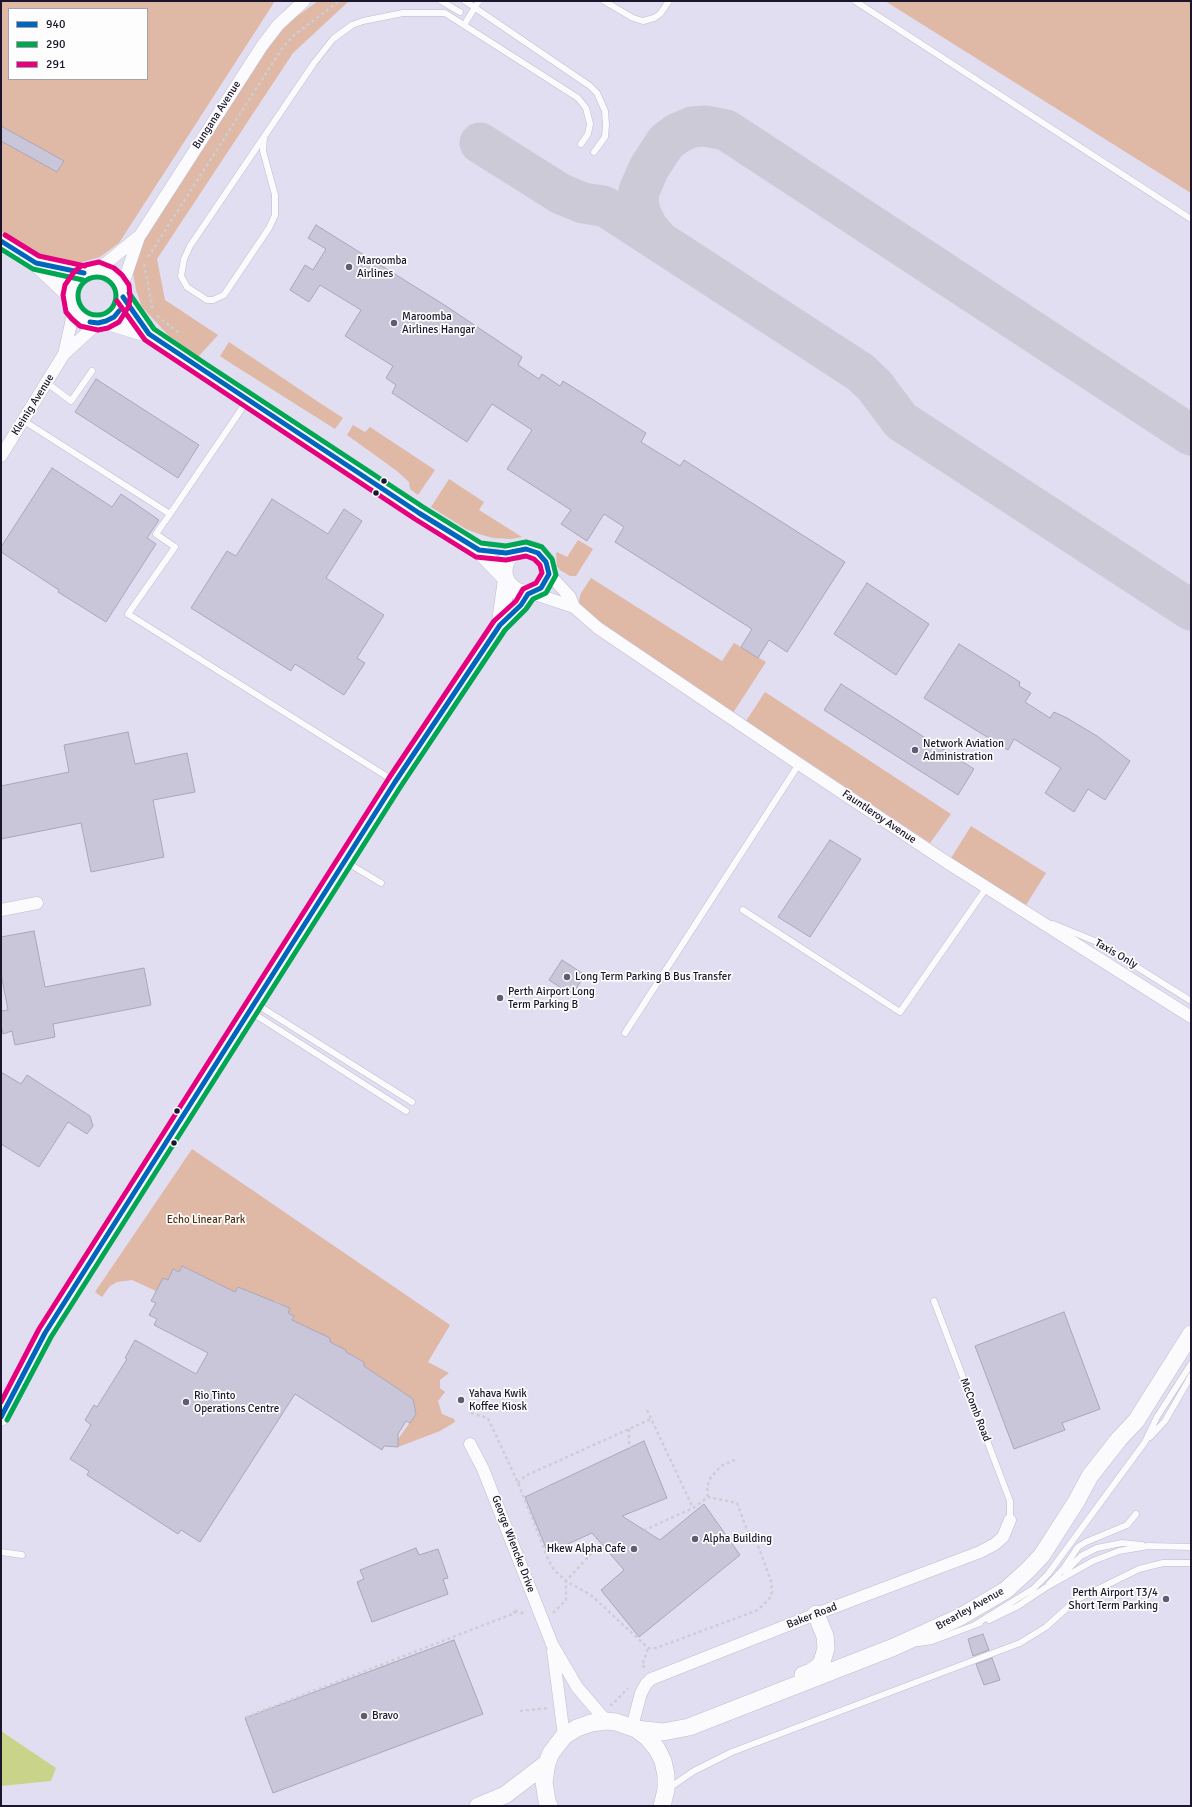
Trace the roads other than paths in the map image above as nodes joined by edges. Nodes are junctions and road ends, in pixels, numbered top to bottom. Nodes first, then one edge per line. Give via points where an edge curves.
1 (304, 1) edge
2 (441, 1) edge
3 (466, 1) edge
4 (479, 1) edge
5 (604, 1) edge
6 (669, 1) edge
7 (855, 1) edge
8 (452, 3) edge
9 (475, 8) junction
10 (460, 12) junction
11 (445, 13) junction
12 (455, 19) junction
13 (464, 24) junction
14 (264, 138) junction
15 (581, 144) dead end
16 (594, 152) dead end
17 (1191, 219) edge
18 (139, 236) junction
19 (1, 241) edge
20 (36, 264) junction
21 (91, 271) junction
22 (122, 292) junction
23 (72, 302) junction
24 (102, 322) junction
25 (150, 334) junction
26 (64, 354) junction
27 (92, 371) dead end
28 (47, 383) junction
29 (248, 401) junction
30 (24, 421) junction
31 (1, 456) edge
32 (170, 514) junction
33 (478, 550) junction
34 (514, 553) junction
35 (549, 574) junction
36 (505, 579) junction
37 (530, 594) junction
38 (574, 607) junction
39 (500, 625) junction
40 (799, 764) junction
41 (395, 782) junction
42 (345, 861) junction
43 (381, 883) dead end
44 (987, 887) junction
45 (37, 903) dead end
46 (1, 910) edge
47 (743, 910) dead end
48 (1034, 917) junction
49 (1191, 1001) edge
50 (252, 1007) junction
51 (1191, 1018) edge
52 (626, 1033) dead end
53 (412, 1102) dead end
54 (406, 1111) dead end
55 (934, 1301) dead end
56 (1191, 1334) edge
57 (1191, 1364) edge
58 (1191, 1376) edge
59 (1, 1417) edge
60 (1144, 1442) junction
61 (470, 1444) dead end
62 (1136, 1514) dead end
63 (1010, 1520) joint
64 (1148, 1546) junction
65 (1, 1547) edge
66 (1191, 1547) edge
67 (1, 1552) edge
68 (10, 1554) junction
69 (22, 1555) dead end
70 (1191, 1563) edge
71 (1045, 1588) junction
72 (816, 1614) junction
73 (976, 1624) junction
74 (552, 1644) junction
75 (894, 1647) junction
76 (756, 1701) junction
77 (606, 1721) junction
78 (634, 1728) junction
79 (564, 1736) junction
80 (547, 1763) junction
81 (666, 1790) junction
82 (478, 1806) edge
83 (549, 1806) edge
84 (662, 1806) edge

1 - 18 street, Bungana Avenue via 278,25 262,46
2 - 8 lane
3 - 9 lane
3 - 10 lane
4 - 9 lane
5 - 6 lane via 643,21 660,14
7 - 17 lane
8 - 10 lane
8 - 11 lane
9 - 13 lane
9 - 16 lane via 597,93 605,111 606,125 605,137
10 - 12 lane
11 - 12 lane
11 - 14 lane via 416,12 388,16 363,21 343,31 333,39 314,63
12 - 13 lane
13 - 15 lane via 578,98 586,108 590,124 588,134
14 - 14 lane via 263,150 275,195 275,215 224,295 207,300 183,282 181,276 184,259 190,246
18 - 21 street, Bungana Avenue
18 - 22 street, Bungana Avenue
19 - 20 main road
20 - 21 main road
20 - 23 main road
21 - 22 main road via 111,274
21 - 23 main road via 74,282
22 - 24 main road via 119,311
22 - 25 main road
23 - 24 main road via 82,319
23 - 26 street, Kleinig Avenue
24 - 25 main road
24 - 26 street, Kleinig Avenue
25 - 29 main road
26 - 28 street, Kleinig Avenue
27 - 28 lane via 71,401
28 - 30 street, Kleinig Avenue
29 - 32 lane
29 - 33 main road
30 - 31 street, Kleinig Avenue
30 - 32 lane
32 - 41 lane via 156,534 175,547 128,614
33 - 34 main road
33 - 36 main road
34 - 35 main road via 526,549 538,553 546,562
34 - 36 main road via 505,563
35 - 37 main road via 541,588
35 - 38 street, Fauntleroy Avenue via 570,597
36 - 37 main road via 517,592
36 - 39 main road
37 - 38 street, Fauntleroy Avenue
37 - 39 main road
38 - 40 street, Fauntleroy Avenue via 598,628
39 - 41 main road
40 - 44 street, Fauntleroy Avenue
40 - 52 lane
41 - 42 main road
42 - 43 lane
42 - 50 main road
44 - 47 lane via 900,1012
44 - 48 street, Fauntleroy Avenue
45 - 46 street
48 - 49 lane, Taxis Only via 1097,942
48 - 51 street, Fauntleroy Avenue
50 - 53 lane
50 - 54 lane
50 - 59 main road via 45,1333
55 - 63 lane, McComb Road via 1010,1501
56 - 75 main road, Brearley Avenue via 1136,1421 1090,1476 1051,1542 1028,1570 1006,1590 982,1605
57 - 60 lane
58 - 60 lane via 1165,1421
60 - 73 lane via 1048,1574 1033,1589
61 - 74 street, George Wiencke Drive via 483,1469
62 - 71 lane via 1127,1525 1078,1547 1064,1568
63 - 72 street, Baker Road via 1003,1537 996,1544 980,1552
64 - 66 lane
64 - 71 lane via 1119,1551 1093,1561
64 - 71 lane via 1122,1543 1097,1548 1078,1559
65 - 68 lane
67 - 68 lane
68 - 69 lane
70 - 81 lane via 1163,1563 1138,1569 1076,1600 1046,1627 1020,1643 710,1762
71 - 73 lane via 1018,1606
72 - 76 main road via 825,1636 826,1648 822,1662 811,1672 776,1685
72 - 78 street, Baker Road via 656,1677 645,1678
73 - 75 lane via 932,1641
74 - 77 street, George Wiencke Drive via 577,1687
74 - 79 street, George Wiencke Drive
75 - 76 main road, Brearley Avenue
76 - 78 main road, Brearley Avenue via 689,1727 652,1732
77 - 78 main road, Brearley Avenue
77 - 79 main road via 584,1725
78 - 81 main road via 648,1738 660,1755 666,1775
79 - 80 main road
80 - 82 main road via 505,1795
80 - 83 main road via 544,1782
81 - 84 main road

